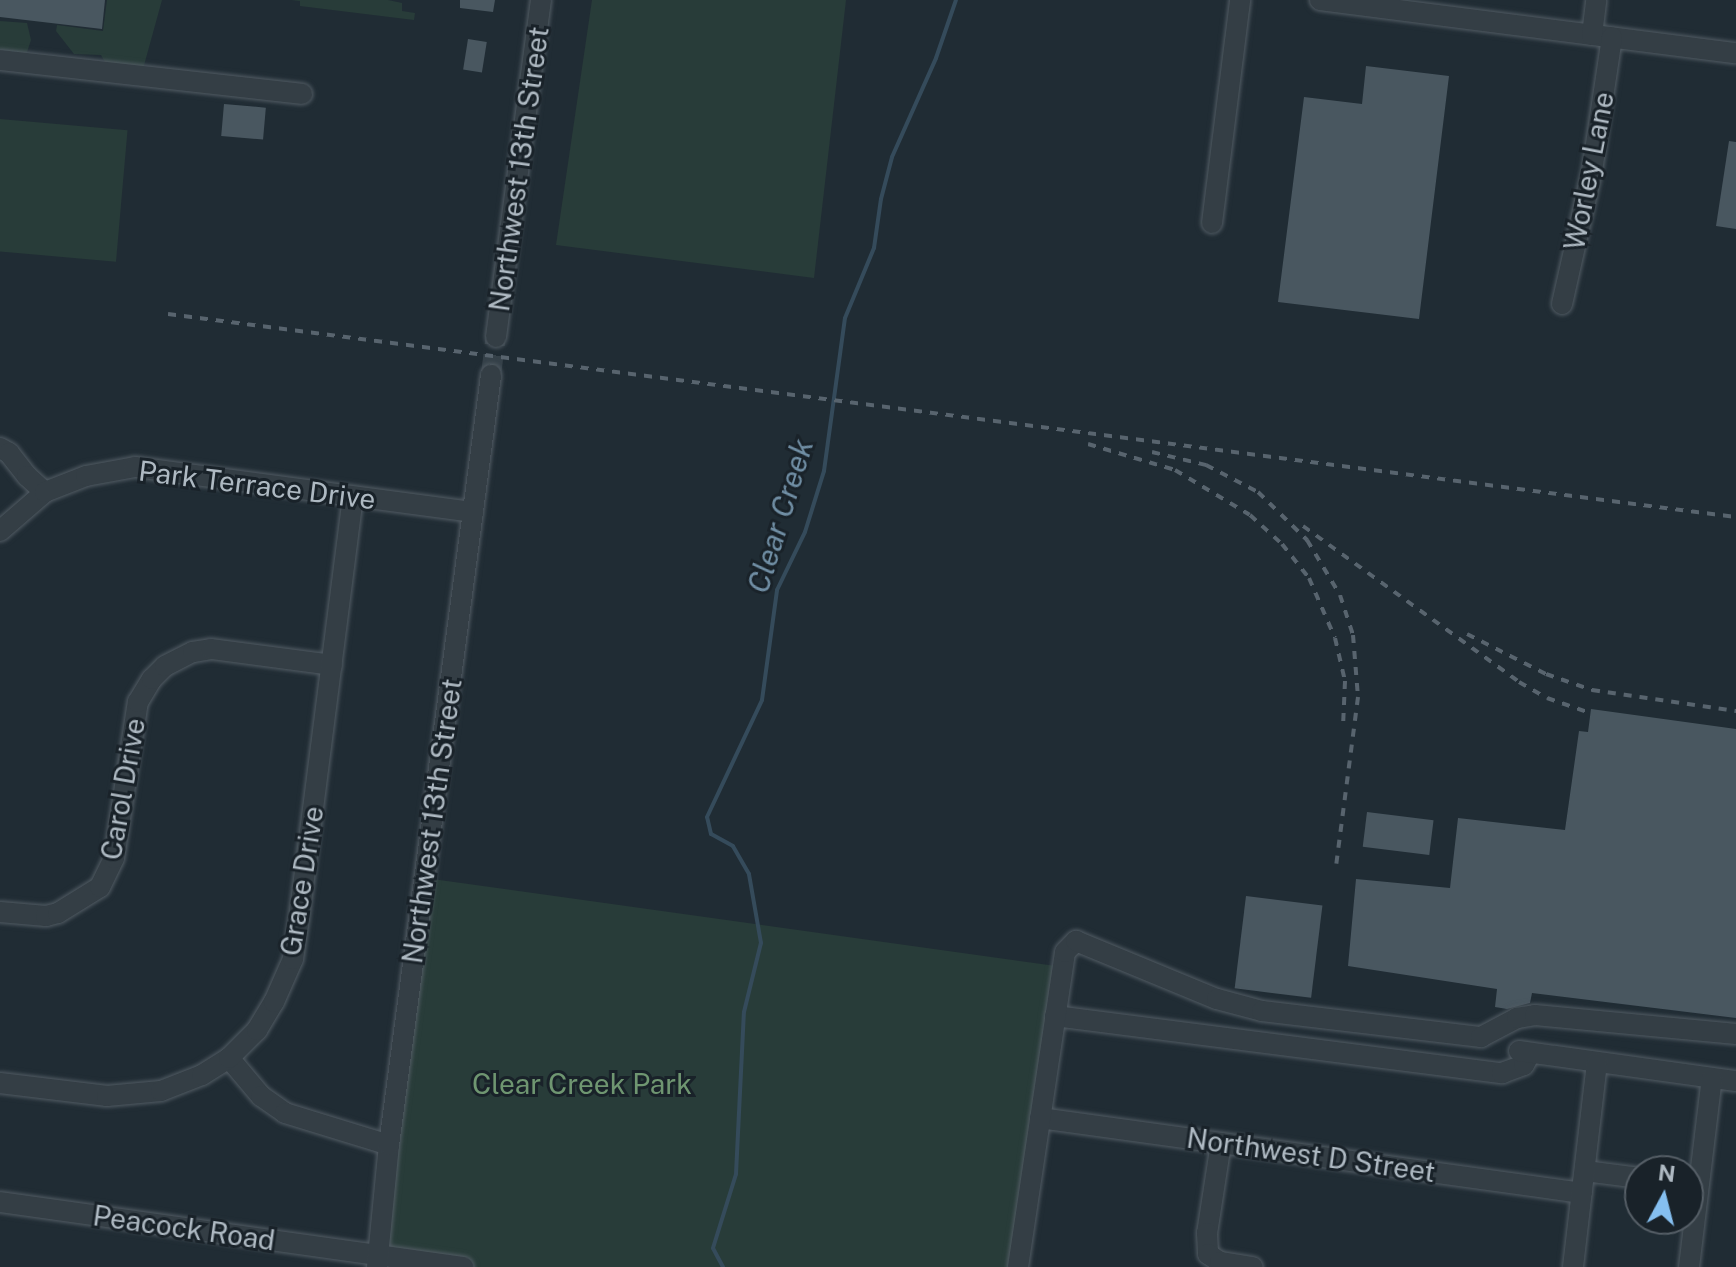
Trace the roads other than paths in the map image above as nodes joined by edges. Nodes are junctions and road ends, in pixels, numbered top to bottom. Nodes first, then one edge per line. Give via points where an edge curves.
1 (541, 0) edge
2 (1240, 0) edge
3 (1320, 0) edge
4 (1596, 0) edge
5 (1443, 8) edge
6 (1602, 36) junction
7 (1736, 53) edge
8 (0, 60) edge
9 (302, 94) dead end
10 (1212, 223) dead end
11 (1562, 304) dead end
12 (496, 337) tunnel mouth
13 (491, 375) tunnel mouth
14 (0, 448) edge
15 (45, 492) junction
16 (353, 497) junction
17 (473, 512) junction
18 (1, 526) edge
19 (332, 665) junction
20 (0, 912) edge
21 (1055, 1016) junction
22 (1736, 1034) edge
23 (229, 1058) junction
24 (1597, 1063) junction
25 (1712, 1078) junction
26 (1736, 1081) edge
27 (0, 1083) edge
28 (1040, 1118) junction
29 (1221, 1143) junction
30 (389, 1145) junction
31 (1698, 1155) edge
32 (1585, 1171) junction
33 (1624, 1176) edge
34 (1582, 1193) junction
35 (0, 1202) edge
36 (1691, 1235) edge
37 (378, 1261) edge
38 (463, 1267) edge
39 (1018, 1267) edge
40 (1253, 1267) edge
41 (1573, 1267) edge
42 (1689, 1267) edge

1 - 12 street, Northwest 13th Street
2 - 10 street
3 - 5 street
4 - 6 street, Worley Lane
5 - 6 street
6 - 7 street
6 - 11 street, Worley Lane via 1611,60
8 - 9 street
13 - 17 street, Northwest 13th Street
14 - 15 street
15 - 16 street, Park Terrace Drive via 86,476 135,467
15 - 18 street, Park Terrace Drive
16 - 17 street, Park Terrace Drive
16 - 19 street, Grace Drive
17 - 30 street, Northwest 13th Street
19 - 20 street, Carol Drive via 211,649 165,666 138,702 114,858 100,887 46,916
19 - 23 street, Grace Drive via 293,959 257,1030
21 - 22 street via 1065,952 1076,941 1217,999 1262,1011 1481,1037 1517,1018 1583,1017
21 - 24 street via 1502,1073 1524,1065 1525,1052
21 - 28 street
23 - 27 street, Grace Drive via 161,1091 126,1097
23 - 30 street via 261,1096 285,1113
24 - 25 street
24 - 32 street
25 - 26 street
25 - 31 street
28 - 29 street, Northwest D Street
28 - 39 street
29 - 34 street, Northwest D Street
29 - 40 street via 1208,1254 1220,1262
30 - 37 street, Northwest 13th Street
32 - 33 street
32 - 34 street
34 - 41 street
35 - 37 street, Peacock Road
36 - 42 street
37 - 38 street, Peacock Road

